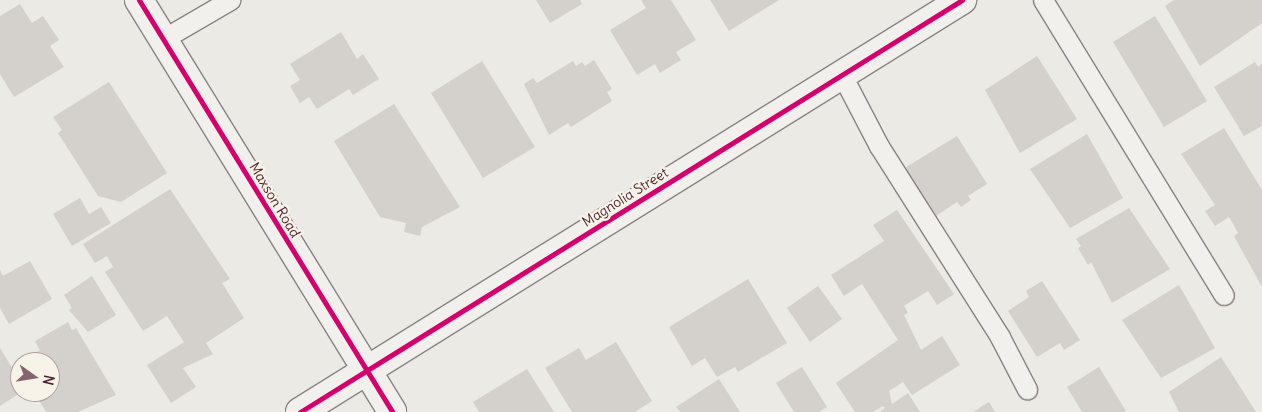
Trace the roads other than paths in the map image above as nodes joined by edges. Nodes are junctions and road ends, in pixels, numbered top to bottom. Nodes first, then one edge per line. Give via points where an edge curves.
1 (139, 0) edge
2 (230, 0) edge
3 (962, 0) edge
4 (1043, 0) edge
5 (163, 39) junction
6 (842, 75) junction
7 (1224, 296) dead end
8 (366, 372) junction
9 (1026, 389) dead end
10 (300, 412) edge
11 (392, 412) edge

1 - 5 street, Maxson Road
2 - 5 lane
3 - 6 street, Magnolia Street
4 - 7 lane
5 - 8 street, Maxson Road
6 - 8 street, Magnolia Street
6 - 9 lane via 879,146 1000,337
8 - 10 street, Magnolia Street
8 - 11 street, Maxson Road

